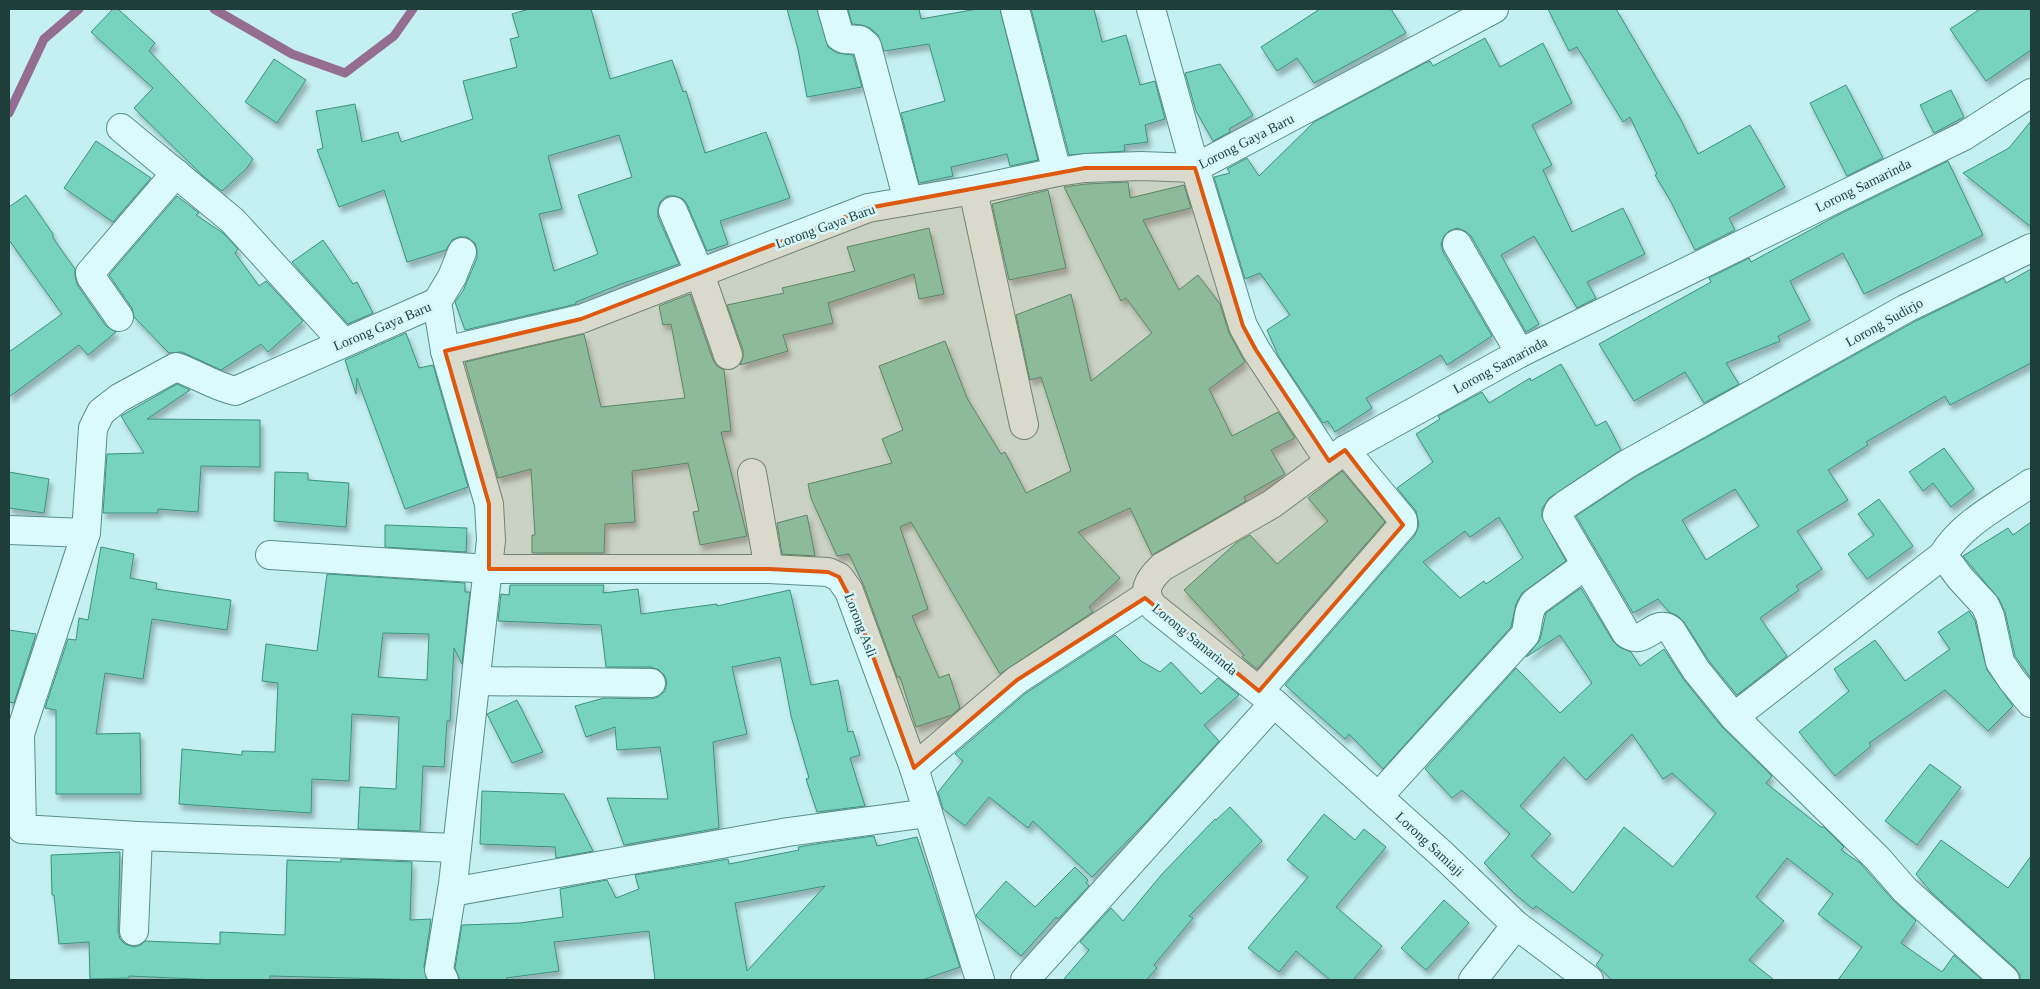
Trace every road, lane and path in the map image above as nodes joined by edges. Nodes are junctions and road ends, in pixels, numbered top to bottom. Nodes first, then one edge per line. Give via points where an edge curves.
1 (832, 9) edge
2 (1015, 9) edge
3 (1151, 9) edge
4 (1494, 9) edge
5 (2031, 93) edge
6 (121, 128) dead end
7 (1195, 168) junction
8 (1057, 172) junction
9 (176, 173) junction
10 (973, 190) junction
11 (908, 201) junction
12 (673, 211) dead end
13 (1457, 244) dead end
14 (2031, 248) edge
15 (462, 252) dead end
16 (700, 274) junction
17 (436, 302) junction
18 (120, 317) dead end
19 (343, 342) junction
20 (445, 352) junction
21 (1520, 353) junction
22 (728, 355) dead end
23 (1024, 425) dead end
24 (1337, 456) junction
25 (752, 473) dead end
26 (2031, 483) edge
27 (9, 530) edge
28 (86, 533) junction
29 (270, 555) dead end
30 (1943, 556) junction
31 (1586, 565) junction
32 (489, 569) junction
33 (769, 569) junction
34 (1146, 596) junction
35 (476, 681) junction
36 (651, 683) dead end
37 (1267, 697) junction
38 (2031, 703) edge
39 (1734, 717) junction
40 (15, 733) edge
41 (914, 768) junction
42 (1378, 797) junction
43 (928, 813) junction
44 (16, 830) edge
45 (138, 836) junction
46 (457, 848) junction
47 (452, 892) junction
48 (1516, 925) junction
49 (134, 931) dead end
50 (444, 980) edge
51 (979, 980) edge
52 (1025, 980) edge
53 (1473, 980) edge
54 (1589, 980) edge
55 (2005, 980) edge

1 - 11 street via 840,37 860,40 867,46
2 - 8 street
3 - 7 street
4 - 7 street, Lorong Gaya Baru
5 - 21 street, Lorong Samarinda via 1964,136
6 - 9 street
7 - 8 street, Lorong Gaya Baru via 1140,166
7 - 24 street via 1243,326 1256,350
8 - 10 street, Lorong Gaya Baru
9 - 18 street via 91,270 91,277
9 - 19 street via 233,221
10 - 11 street, Lorong Gaya Baru
10 - 23 street
11 - 16 street, Lorong Gaya Baru via 868,208
12 - 16 street
13 - 21 street
14 - 31 street, Lorong Sudirjo via 1905,309 1627,464 1559,510 1557,515
15 - 17 street via 452,277
16 - 20 street, Lorong Gaya Baru via 581,319
16 - 22 street
17 - 19 street, Lorong Gaya Baru
17 - 20 street, Lorong Gaya Baru
19 - 28 street, Lorong Gaya Baru via 235,391 220,388 176,367 119,398 101,412 93,428
20 - 32 street via 489,504
21 - 24 street, Lorong Samarinda
24 - 34 street, Lorong Samarinda via 1272,504 1162,567 1150,581
24 - 37 street via 1398,515 1403,525
25 - 33 street
26 - 30 street via 1957,536
27 - 28 street
28 - 40 street
29 - 32 street, Lorong Asli
30 - 38 street via 1985,605 2000,662
30 - 39 street
31 - 39 street via 1626,633 1638,638 1666,626
31 - 42 street via 1530,606 1529,626 1525,634
32 - 33 street, Lorong Asli
32 - 35 street
33 - 41 street, Lorong Asli via 828,572 839,577 849,591
34 - 37 street, Lorong Samarinda via 1155,608
34 - 41 street via 1017,680
35 - 36 street
35 - 46 street
37 - 42 street, Lorong Samiaji
37 - 52 street
39 - 55 street via 1878,859 1905,890
40 - 44 street
41 - 43 street, Lorong Asli
42 - 48 street, Lorong Samiaji
43 - 47 street via 788,832
43 - 51 street, Lorong Asli
44 - 45 street
45 - 46 street
45 - 49 street
46 - 47 street
47 - 50 street via 439,970
48 - 53 street
48 - 54 street, Lorong Samiaji

